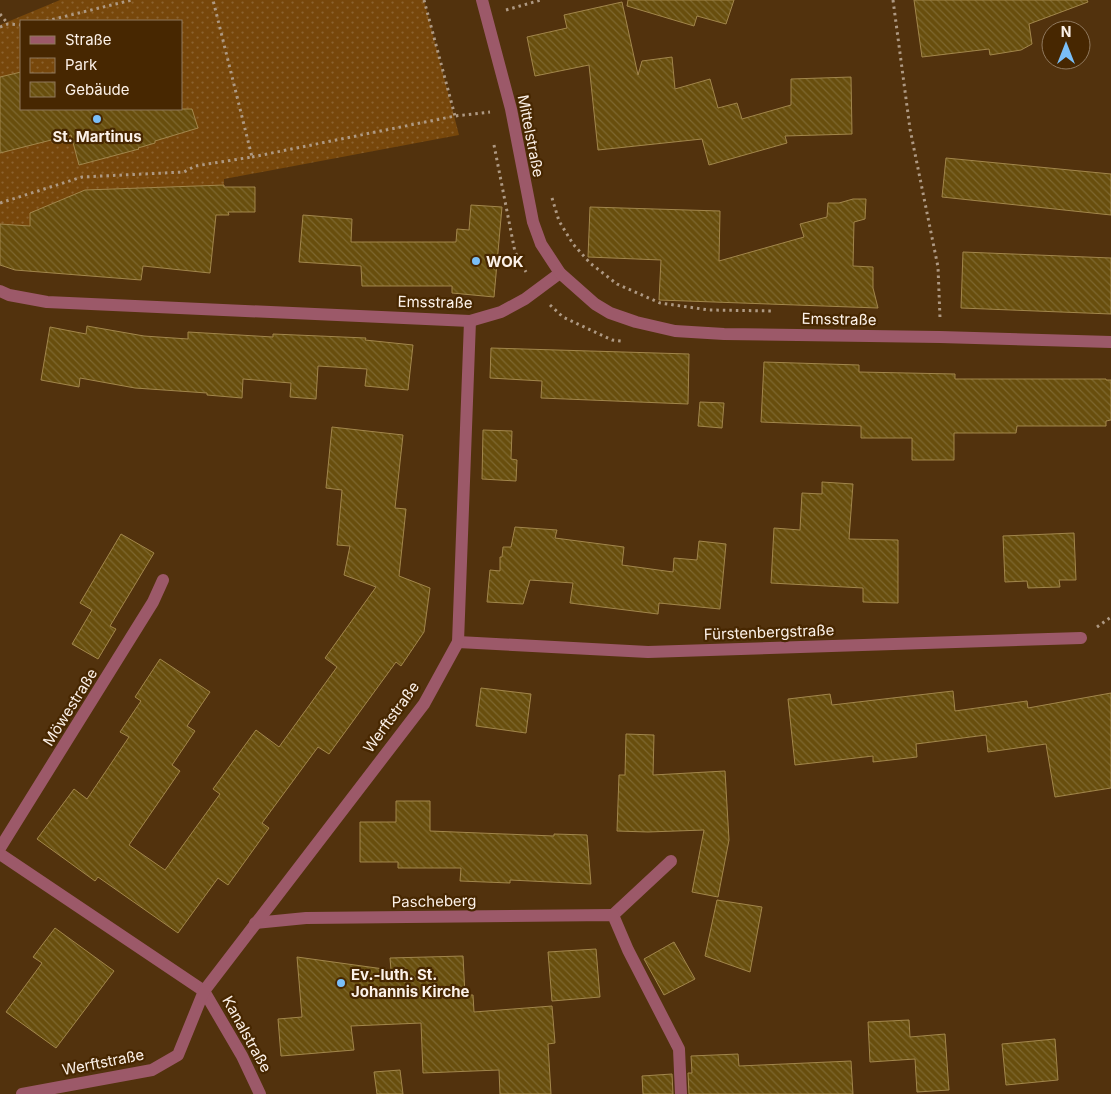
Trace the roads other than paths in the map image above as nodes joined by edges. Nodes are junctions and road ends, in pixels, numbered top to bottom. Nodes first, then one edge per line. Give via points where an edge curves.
1 (482, 0) edge
2 (560, 272) junction
3 (0, 291) edge
4 (470, 321) junction
5 (1111, 342) edge
6 (163, 580) dead end
7 (1081, 638) dead end
8 (458, 642) junction
9 (0, 848) edge
10 (0, 854) edge
11 (671, 861) dead end
12 (613, 914) junction
13 (255, 923) junction
14 (204, 991) junction
15 (22, 1094) edge
16 (260, 1094) edge
17 (681, 1094) edge

1 - 2 street, Mittelstraße via 511,109 533,222 541,244
2 - 4 street, Emsstraße via 525,300 501,312
2 - 5 street, Emsstraße via 595,304 610,313 675,331
3 - 4 street, Emsstraße via 47,302
4 - 8 street, Werftstraße
6 - 9 street, Möwestraße via 153,602
7 - 8 street, Fürstenbergstraße via 648,652
8 - 13 street, Werftstraße via 424,704
10 - 14 street
11 - 12 street
12 - 13 street, Pascheberg via 306,918
12 - 17 street via 632,959 679,1049
13 - 14 street, Werftstraße
14 - 15 street, Werftstraße via 178,1055 152,1070
14 - 16 street, Kanalstraße

